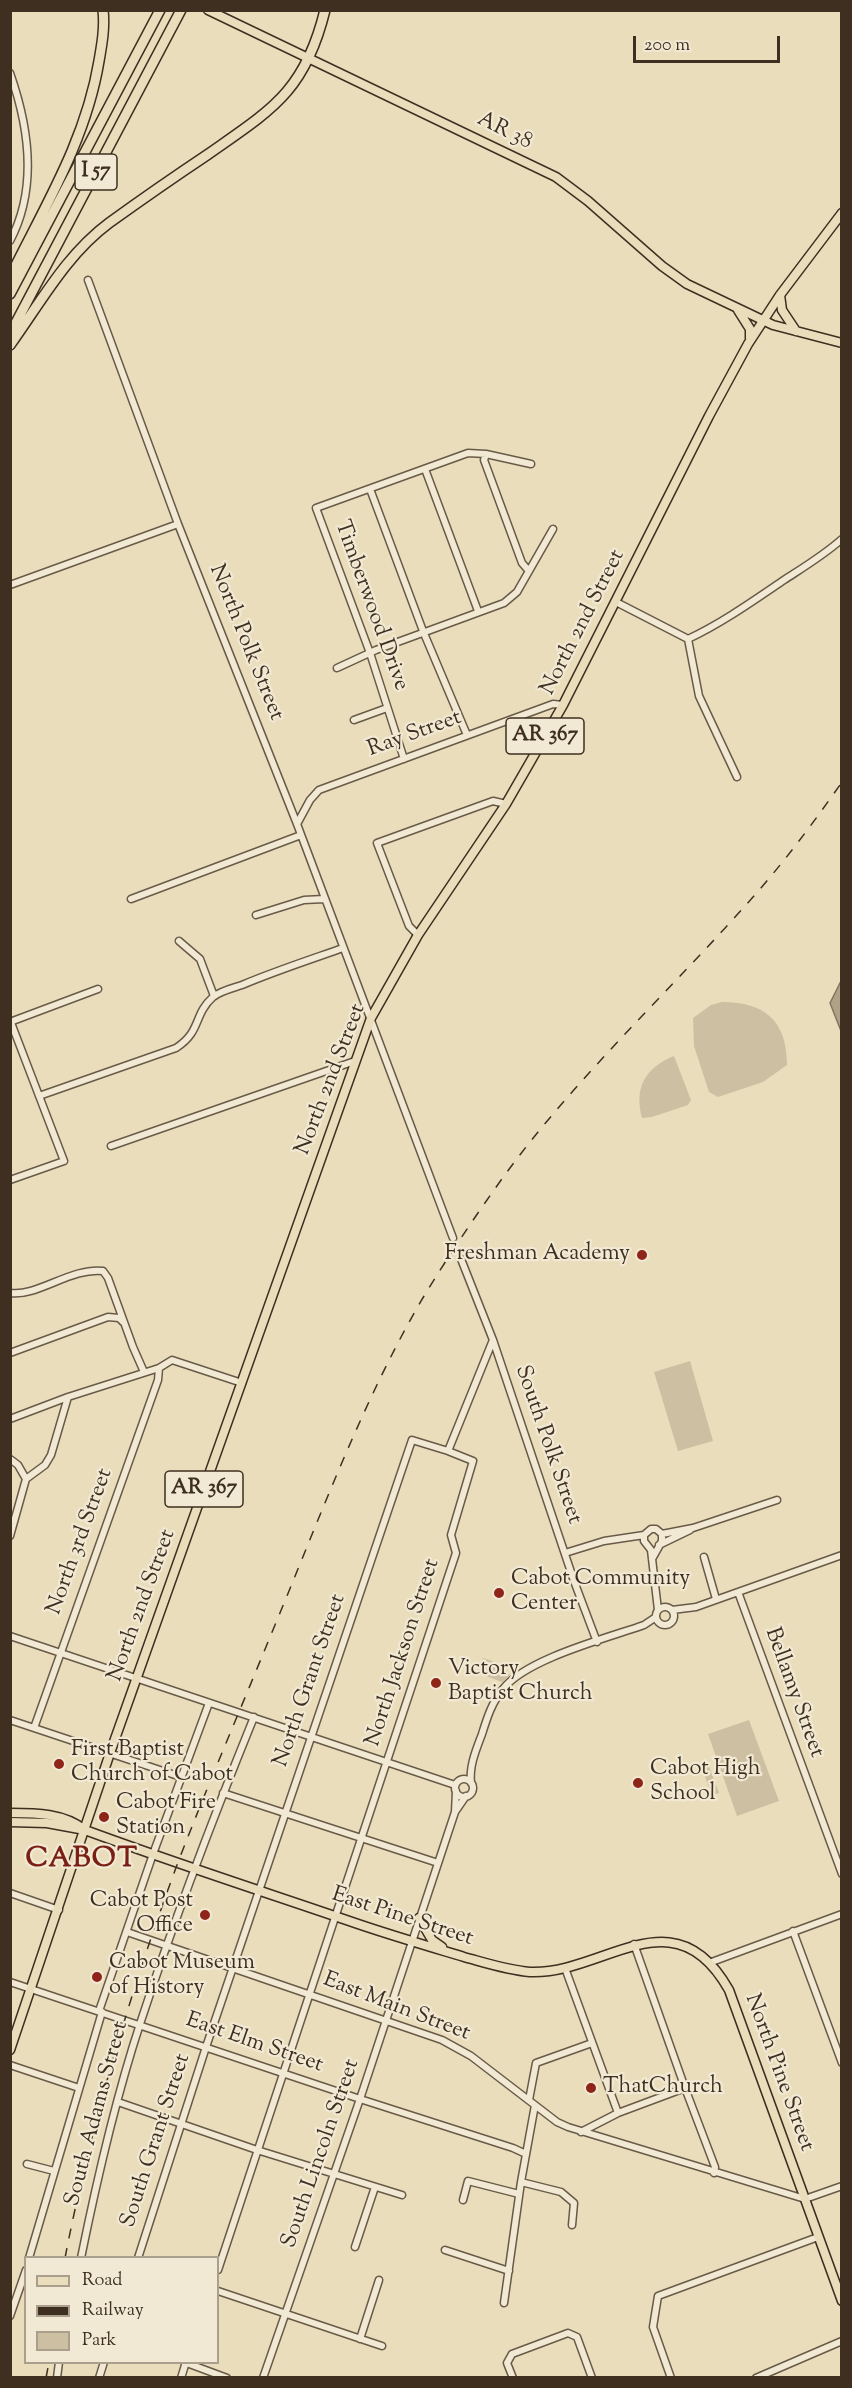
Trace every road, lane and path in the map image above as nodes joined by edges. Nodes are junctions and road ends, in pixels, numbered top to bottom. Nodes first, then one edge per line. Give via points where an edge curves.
1 (103, 10) edge
2 (182, 10) edge
3 (208, 10) edge
4 (325, 10) edge
5 (160, 11) edge
6 (309, 59) junction
7 (10, 74) edge
8 (12, 83) edge
9 (842, 213) edge
10 (10, 241) edge
11 (10, 277) edge
12 (88, 280) dead end
13 (10, 294) edge
14 (780, 295) junction
15 (736, 307) junction
16 (763, 320) junction
17 (797, 331) junction
18 (10, 334) edge
19 (749, 341) junction
20 (842, 343) edge
21 (10, 345) edge
22 (486, 453) junction
23 (531, 464) dead end
24 (425, 469) junction
25 (370, 489) junction
26 (178, 524) junction
27 (553, 529) dead end
28 (842, 539) edge
29 (529, 572) junction
30 (10, 585) edge
31 (616, 602) junction
32 (478, 611) junction
33 (423, 631) junction
34 (688, 639) junction
35 (370, 653) junction
36 (337, 668) dead end
37 (563, 705) junction
38 (387, 708) junction
39 (354, 720) dead end
40 (467, 735) junction
41 (404, 759) junction
42 (737, 777) dead end
43 (506, 804) junction
44 (297, 824) junction
45 (301, 835) junction
46 (131, 899) dead end
47 (324, 899) junction
48 (256, 915) dead end
49 (418, 936) junction
50 (179, 941) dead end
51 (343, 948) junction
52 (98, 989) dead end
53 (214, 996) junction
54 (371, 1018) junction
55 (11, 1021) edge
56 (355, 1061) junction
57 (39, 1096) junction
58 (111, 1146) dead end
59 (10, 1180) edge
60 (453, 1238) dead end
61 (461, 1260) dead end
62 (10, 1293) edge
63 (117, 1302) junction
64 (108, 1317) junction
65 (123, 1322) junction
66 (493, 1340) junction
67 (10, 1353) edge
68 (159, 1368) junction
69 (144, 1371) junction
70 (242, 1383) junction
71 (68, 1397) junction
72 (10, 1419) edge
73 (448, 1451) junction
74 (10, 1459) edge
75 (26, 1479) junction
76 (777, 1500) dead end
77 (693, 1528) junction
78 (662, 1534) junction
79 (10, 1536) edge
80 (646, 1541) junction
81 (659, 1545) junction
82 (565, 1554) junction
83 (842, 1555) edge
84 (704, 1557) dead end
85 (652, 1560) junction
86 (738, 1592) junction
87 (658, 1595) junction
88 (716, 1599) junction
89 (671, 1611) junction
90 (657, 1616) junction
91 (10, 1636) edge
92 (597, 1642) junction
93 (60, 1652) junction
94 (136, 1678) junction
95 (209, 1703) junction
96 (254, 1717) junction
97 (10, 1720) edge
98 (34, 1728) junction
99 (311, 1735) junction
100 (110, 1753) junction
101 (387, 1762) junction
102 (472, 1763) junction
103 (181, 1777) junction
104 (471, 1783) junction
105 (457, 1785) junction
106 (223, 1792) junction
107 (467, 1795) junction
108 (455, 1812) junction
109 (286, 1813) junction
110 (10, 1814) edge
111 (10, 1822) edge
112 (85, 1830) junction
113 (362, 1839) junction
114 (153, 1854) junction
115 (438, 1863) junction
116 (194, 1868) junction
117 (842, 1874) edge
118 (261, 1890) junction
119 (10, 1893) edge
120 (59, 1910) junction
121 (842, 1914) edge
122 (336, 1916) junction
123 (419, 1918) junction
124 (793, 1931) junction
125 (127, 1932) junction
126 (412, 1941) junction
127 (634, 1944) junction
128 (167, 1946) junction
129 (450, 1953) junction
130 (709, 1963) junction
131 (233, 1968) junction
132 (565, 1968) junction
133 (10, 1982) edge
134 (32, 1988) junction
135 (310, 1994) junction
136 (101, 2012) junction
137 (387, 2021) junction
138 (140, 2025) junction
139 (592, 2043) junction
140 (206, 2047) junction
141 (10, 2050) edge
142 (842, 2063) edge
143 (10, 2065) edge
144 (284, 2072) junction
145 (79, 2088) junction
146 (685, 2088) junction
147 (360, 2099) junction
148 (529, 2100) junction
149 (118, 2102) junction
150 (536, 2105) junction
151 (618, 2114) junction
152 (181, 2124) junction
153 (581, 2132) junction
154 (257, 2150) junction
155 (526, 2154) junction
156 (27, 2164) dead end
157 (54, 2170) junction
158 (714, 2173) junction
159 (334, 2175) junction
160 (521, 2182) junction
161 (842, 2186) edge
162 (375, 2187) junction
163 (519, 2194) junction
164 (402, 2195) dead end
165 (805, 2199) junction
166 (463, 2200) dead end
167 (572, 2225) dead end
168 (818, 2237) junction
169 (355, 2247) dead end
170 (445, 2250) dead end
171 (30, 2256) edge
172 (81, 2256) edge
173 (139, 2256) edge
174 (219, 2267) edge
175 (508, 2271) junction
176 (24, 2276) edge
177 (379, 2280) dead end
178 (219, 2290) edge
179 (842, 2301) edge
180 (504, 2303) dead end
181 (285, 2314) junction
182 (10, 2316) edge
183 (360, 2339) junction
184 (842, 2341) edge
185 (382, 2346) dead end
186 (188, 2364) edge
187 (227, 2378) edge
188 (263, 2378) edge
189 (513, 2378) edge
190 (592, 2378) edge
191 (671, 2378) edge
192 (756, 2378) edge

1 - 11 highway via 101,50 88,112 73,154
2 - 18 highway, I 57
3 - 6 main road, AR 38
4 - 6 highway
5 - 13 highway, I 57
6 - 15 main road, AR 38 via 556,177 662,266 687,284
6 - 21 highway via 289,90 262,117 87,241 64,266
7 - 8 street
8 - 10 street via 25,127 28,165 23,209
9 - 14 main road, AR 367
12 - 26 street, North Polk Street
14 - 16 main road, AR 367
14 - 17 main road via 783,310
15 - 16 main road, AR 38
15 - 19 main road via 750,329
16 - 17 main road, AR 38
16 - 19 main road, North 2nd Street / AR 367
17 - 20 main road, AR 38
19 - 31 main road, North 2nd Street / AR 367
22 - 23 street, Timberwood Drive
22 - 24 street, Timberwood Drive via 468,453
22 - 29 street via 484,460
24 - 25 street, Timberwood Drive
24 - 32 street
25 - 33 street
25 - 35 street, Timberwood Drive via 316,508
26 - 30 street
26 - 44 street, North Polk Street
27 - 29 street
28 - 34 street via 710,629
29 - 32 street via 504,603
31 - 34 street
31 - 37 main road, North 2nd Street / AR 367
32 - 33 street
33 - 35 street
33 - 40 street
34 - 42 street via 699,696
35 - 36 street
35 - 38 street, Timberwood Drive
37 - 40 street, Ray Street via 553,704
37 - 43 main road, North 2nd Street / AR 367
38 - 39 street
38 - 41 street, Timberwood Drive
40 - 41 street, Ray Street
41 - 44 street, Ray Street via 319,790
43 - 49 main road, North 2nd Street / AR 367
43 - 49 street via 493,801 377,843 409,926
44 - 45 street, North Polk Street
45 - 46 street
45 - 47 street, North Polk Street
47 - 48 street via 304,900
47 - 51 street, North Polk Street
49 - 54 main road, North 2nd Street / AR 367
50 - 53 street via 200,959
51 - 53 street
51 - 54 street, North Polk Street
52 - 55 street
53 - 57 street via 201,1010 194,1032 176,1048
54 - 56 main road, North 2nd Street / AR 367
54 - 60 street
55 - 57 street
56 - 58 street
56 - 70 main road, North 2nd Street / AR 367
57 - 59 street via 64,1161
61 - 66 street, South Polk Street
62 - 63 street via 23,1293 96,1270 103,1271 108,1278
63 - 64 street
63 - 65 street
64 - 65 street
64 - 67 street
65 - 69 street
66 - 73 street
66 - 82 street, South Polk Street
68 - 69 street
68 - 70 street via 172,1360 179,1361
68 - 93 street, North 3rd Street via 151,1401
69 - 71 street
70 - 94 main road, North 2nd Street / AR 367
71 - 72 street
71 - 75 street via 51,1455 45,1465
73 - 99 street, North Grant Street via 412,1440
73 - 101 street, North Jackson Street via 473,1461 451,1535 456,1553
74 - 75 street
75 - 79 street
76 - 77 street
77 - 78 street
77 - 81 street
78 - 80 street via 653,1528
78 - 81 street
80 - 81 street
80 - 82 street via 604,1541
80 - 85 street
81 - 85 street
82 - 92 street, South Polk Street
83 - 86 street
84 - 88 street
85 - 87 street
86 - 88 street
86 - 117 street, Bellamy Street
87 - 89 street
87 - 90 street
88 - 89 street
89 - 90 street
89 - 90 street via 672,1621 668,1624 662,1625
90 - 92 street via 644,1625
91 - 93 street
92 - 102 street via 533,1665 508,1683 490,1711
93 - 94 street
93 - 98 street, North 3rd Street
94 - 95 street
94 - 100 main road, North 2nd Street / AR 367
95 - 96 street
95 - 103 street
96 - 99 street
96 - 106 street, South Adams Street
97 - 98 street
98 - 100 street
99 - 101 street
99 - 109 street, North Grant Street
100 - 103 street
100 - 112 main road, North 2nd Street / AR 367
101 - 105 street
101 - 113 street, North Jackson Street
102 - 104 street
102 - 105 street
103 - 114 street
104 - 105 street via 466,1779
104 - 107 street via 472,1790
105 - 107 street via 461,1796
105 - 108 street
106 - 109 street
106 - 116 street, South Adams Street
107 - 108 street
108 - 115 street, South Lincoln Street
109 - 113 street
109 - 118 street, North Grant Street
110 - 112 main road via 45,1814 74,1821
111 - 112 main road
112 - 114 main road, East Pine Street
112 - 120 main road, North 2nd Street / AR 367
113 - 115 street
113 - 122 street, North Jackson Street
114 - 116 main road, East Pine Street
114 - 125 street
115 - 123 street, South Lincoln Street
116 - 118 main road, East Pine Street
116 - 128 street, South Adams Street
118 - 122 main road, East Pine Street
118 - 131 street, North Grant Street
119 - 120 street
120 - 134 main road, AR 367
121 - 124 street
122 - 126 main road, East Pine Street
122 - 135 street, North Jackson Street
123 - 126 street, South Lincoln Street
123 - 129 main road via 432,1940
124 - 130 street
124 - 142 street
125 - 128 street, East Main Street
125 - 136 street
126 - 129 main road, East Pine Street
126 - 137 street, South Lincoln Street
127 - 130 main road, East Pine Street via 670,1943
127 - 132 main road, East Pine Street
127 - 146 street
128 - 131 street, East Main Street
128 - 138 street, South Adams Street
129 - 132 main road, East Pine Street via 504,1969
130 - 165 main road, North Pine Street via 729,1990
131 - 135 street, East Main Street
131 - 140 street, South Grant Street
132 - 139 street
133 - 134 street, East Elm Street
134 - 136 street, East Elm Street
134 - 141 main road, AR 367
135 - 137 street, East Main Street
135 - 144 street, North Jackson Street
136 - 138 street, East Elm Street
136 - 145 street
137 - 147 street, South Lincoln Street
137 - 148 street, East Main Street via 442,2040 471,2056
138 - 140 street, East Elm Street
138 - 149 street, South Adams Street
139 - 148 street via 536,2063
139 - 151 street
140 - 144 street, East Elm Street
140 - 152 street, South Grant Street
143 - 145 street
144 - 147 street, East Elm Street
144 - 154 street, North Jackson Street
145 - 157 street
146 - 151 street
146 - 158 street
147 - 155 street, East Elm Street
147 - 159 street, South Lincoln Street
148 - 150 street, East Main Street
149 - 152 street
149 - 172 street, South Adams Street
150 - 153 street, East Main Street via 557,2122
150 - 155 street
151 - 153 street
152 - 154 street
152 - 173 street, South Grant Street
153 - 158 street, East Main Street
154 - 159 street
154 - 174 street, North Jackson Street
155 - 160 street
156 - 157 street
157 - 171 street
158 - 165 street, East Main Street
159 - 162 street
159 - 181 street, South Lincoln Street
160 - 163 street
160 - 167 street via 561,2192 574,2203
161 - 165 street
162 - 164 street
162 - 169 street
163 - 166 street via 468,2181
163 - 175 street
165 - 168 main road, North Pine Street
168 - 179 main road, North Pine Street
168 - 191 street via 658,2296 653,2327
170 - 175 street
175 - 180 street
176 - 182 street
177 - 183 street
178 - 181 street
181 - 183 street
181 - 188 street, South Lincoln Street
183 - 185 street
184 - 192 street
186 - 187 street
189 - 190 street via 507,2363 512,2354 568,2333 577,2337

